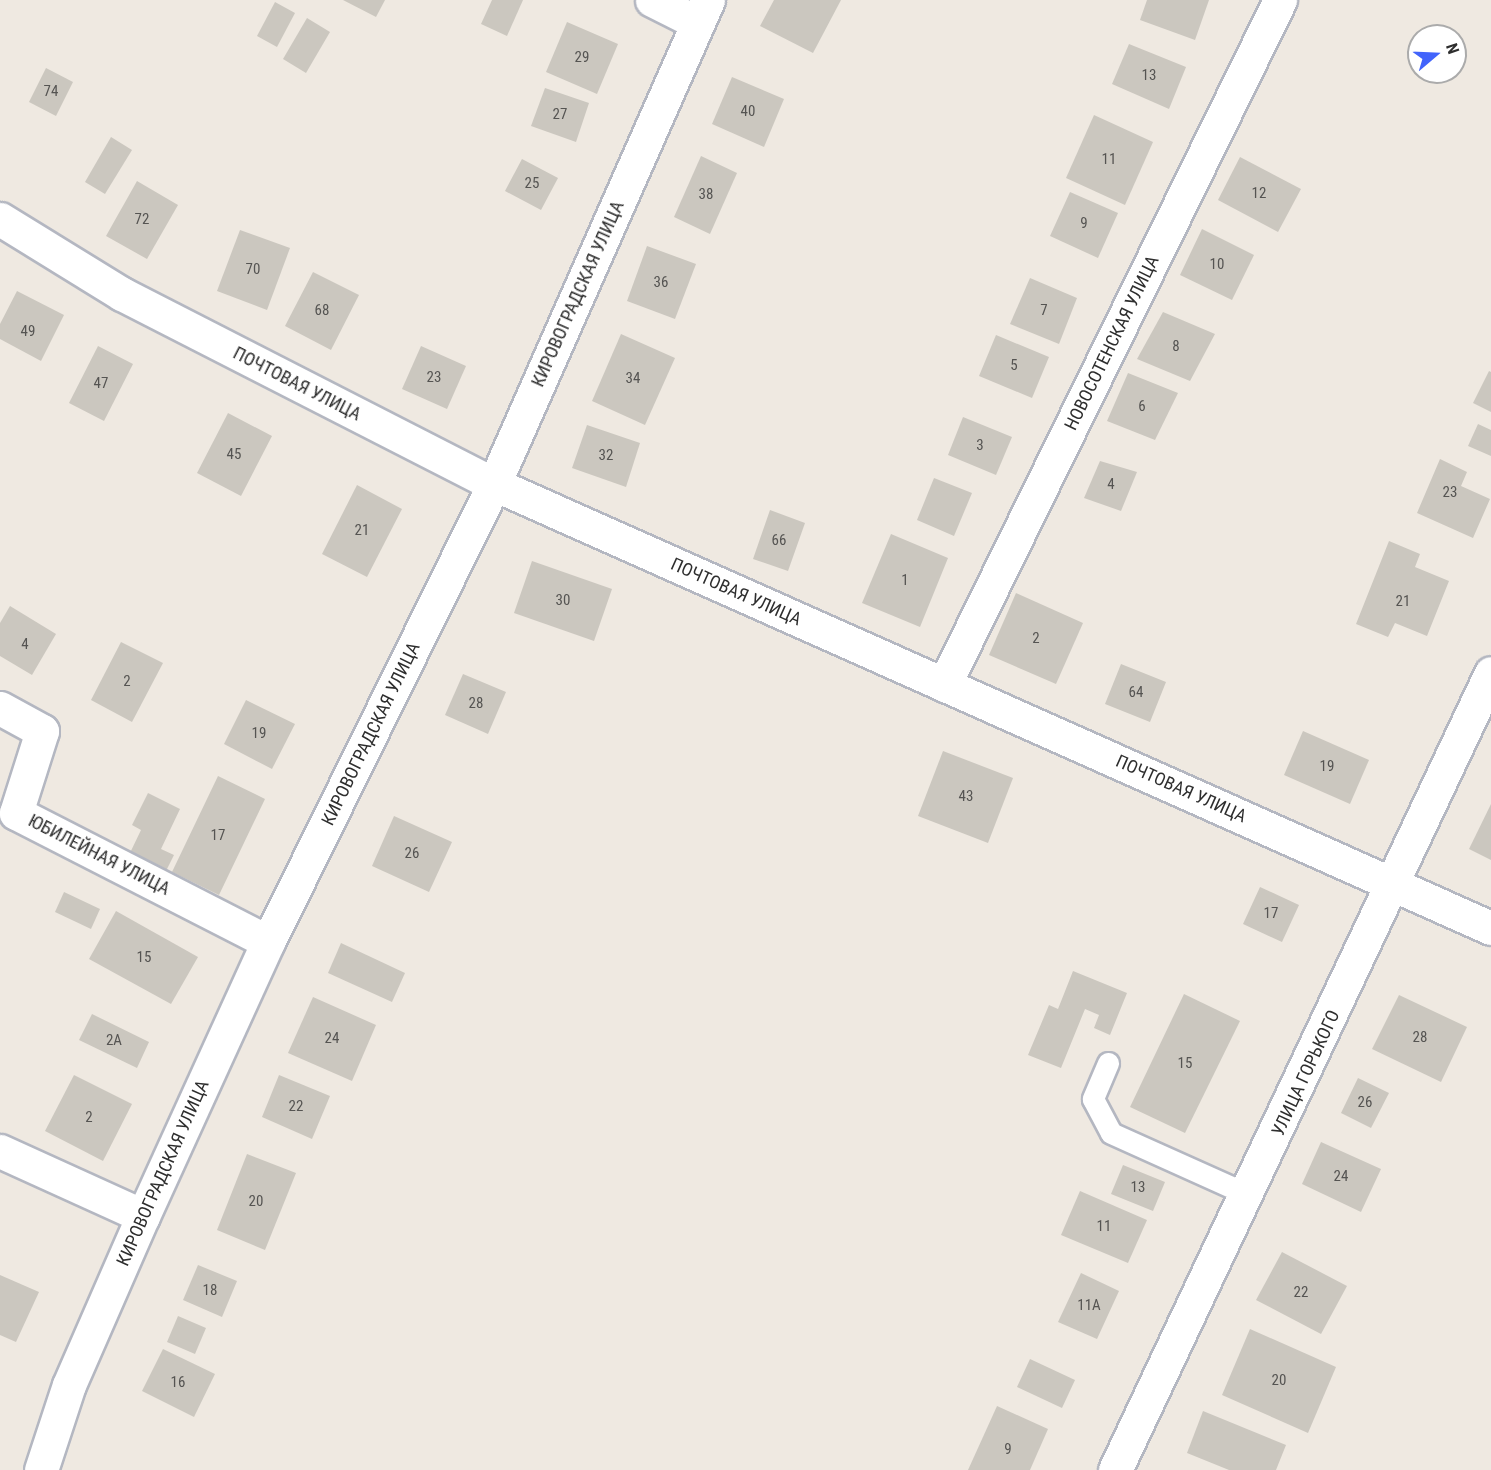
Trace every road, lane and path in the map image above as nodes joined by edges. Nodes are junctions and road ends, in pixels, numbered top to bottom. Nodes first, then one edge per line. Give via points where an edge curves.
1 (651, 0) edge
2 (1280, 0) edge
3 (703, 12) edge
4 (0, 219) edge
5 (494, 484) junction
6 (1491, 674) edge
7 (944, 685) junction
8 (0, 708) edge
9 (1395, 883) junction
10 (1491, 928) edge
11 (268, 942) junction
12 (1108, 1063) dead end
13 (0, 1151) edge
14 (1249, 1195) junction
15 (143, 1216) junction
16 (41, 1470) edge
17 (1115, 1470) edge

1 - 3 street
2 - 7 street, НОВОСОТЕНСКАЯ УЛИЦА
3 - 5 street, КИРОВОГРАДСКАЯ УЛИЦА
4 - 5 street, ПОЧТОВАЯ УЛИЦА via 122,294
5 - 7 street, ПОЧТОВАЯ УЛИЦА
5 - 11 street, КИРОВОГРАДСКАЯ УЛИЦА
6 - 9 street, УЛИЦА ГОРЬКОГО
7 - 9 street, ПОЧТОВАЯ УЛИЦА
8 - 11 street, ЮБИЛЕЙНАЯ УЛИЦА via 42,731 16,813
9 - 10 street, ПОЧТОВАЯ УЛИЦА
9 - 14 street, УЛИЦА ГОРЬКОГО
11 - 15 street, КИРОВОГРАДСКАЯ УЛИЦА
12 - 14 lane via 1093,1099 1111,1133
13 - 15 street
14 - 17 street, УЛИЦА ГОРЬКОГО
15 - 16 street, КИРОВОГРАДСКАЯ УЛИЦА via 69,1385

